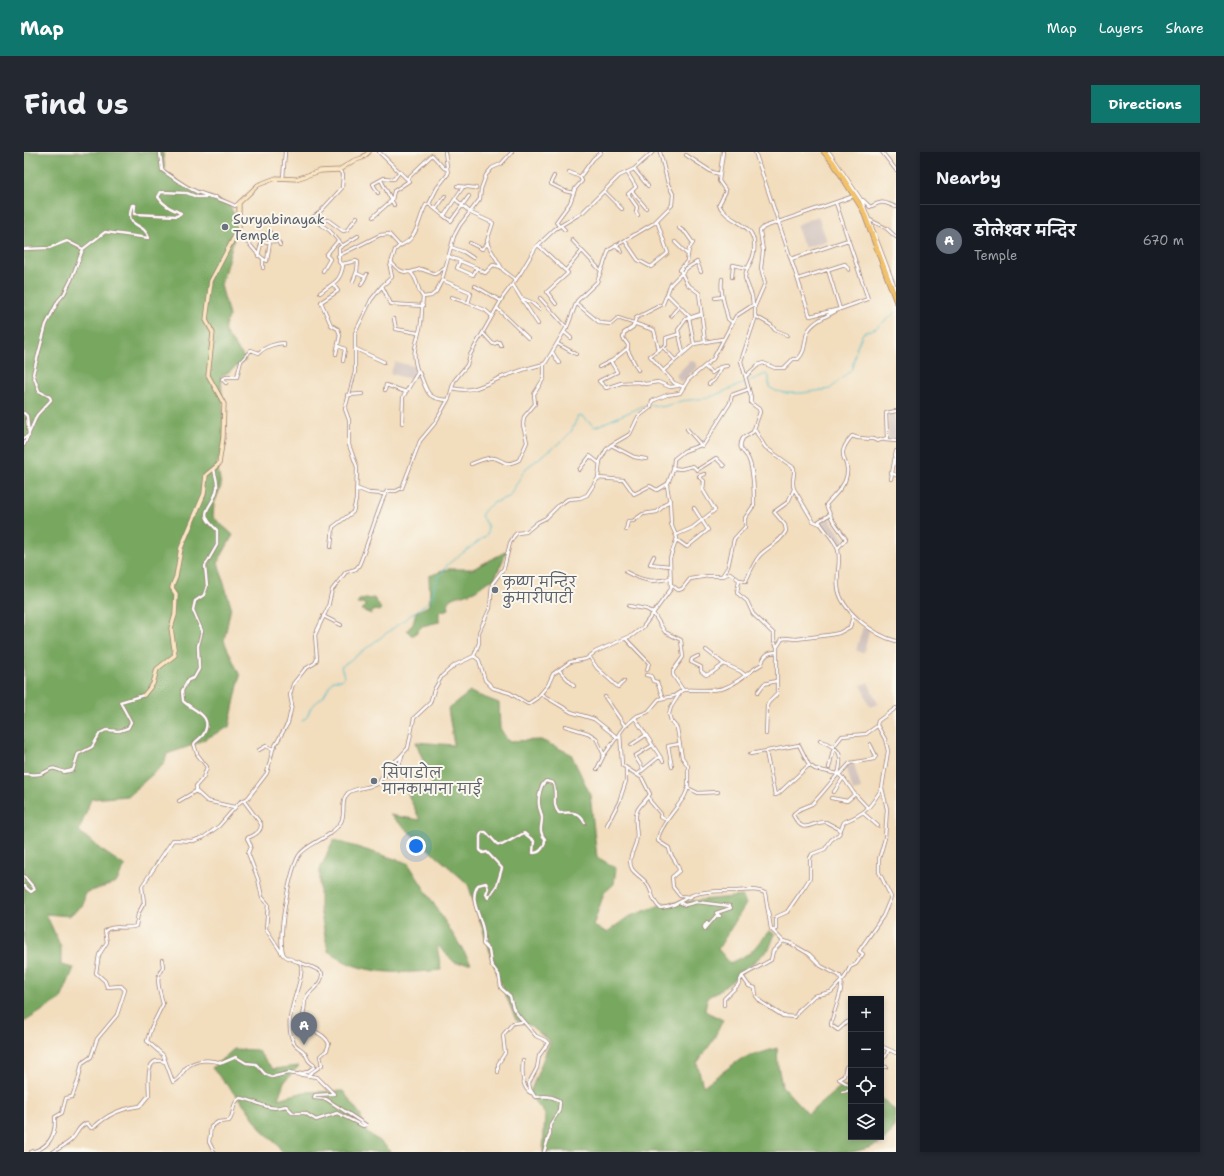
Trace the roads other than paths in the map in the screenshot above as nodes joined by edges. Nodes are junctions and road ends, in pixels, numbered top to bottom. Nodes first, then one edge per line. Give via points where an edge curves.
1 (160, 152) edge
2 (285, 152) edge
3 (369, 152) edge
4 (379, 152) edge
5 (445, 152) edge
6 (512, 152) edge
7 (601, 152) edge
8 (653, 152) edge
9 (660, 152) edge
10 (723, 152) edge
11 (755, 152) edge
12 (826, 152) edge
13 (882, 152) edge
14 (686, 155) dead end
15 (447, 169) junction
16 (634, 169) junction
17 (339, 170) junction
18 (896, 170) edge
19 (400, 171) junction
20 (569, 172) dead end
21 (626, 172) junction
22 (720, 174) junction
23 (554, 176) dead end
24 (580, 177) junction
25 (283, 178) junction
26 (407, 178) junction
27 (381, 180) junction
28 (457, 186) dead end
29 (648, 186) dead end
30 (463, 187) junction
31 (476, 188) dead end
32 (604, 191) junction
33 (632, 191) junction
34 (378, 193) dead end
35 (574, 193) junction
36 (857, 195) junction
37 (445, 196) dead end
38 (469, 196) dead end
39 (216, 197) junction
40 (455, 199) junction
41 (392, 200) junction
42 (239, 203) junction
43 (836, 203) junction
44 (429, 204) junction
45 (394, 205) dead end
46 (462, 206) junction
47 (896, 207) edge
48 (646, 208) dead end
49 (436, 209) junction
50 (622, 209) dead end
51 (471, 213) junction
52 (638, 215) dead end
53 (444, 216) junction
54 (357, 217) dead end
55 (373, 217) dead end
56 (657, 220) junction
57 (869, 220) junction
58 (779, 222) junction
59 (321, 224) junction
60 (560, 226) junction
61 (679, 228) dead end
62 (565, 230) dead end
63 (358, 236) dead end
64 (236, 237) junction
65 (896, 237) edge
66 (572, 240) dead end
67 (848, 240) junction
68 (338, 241) junction
69 (625, 241) junction
70 (262, 242) junction
71 (270, 242) junction
72 (675, 242) dead end
73 (470, 243) dead end
74 (488, 243) junction
75 (280, 244) dead end
76 (616, 244) junction
77 (342, 245) junction
78 (538, 245) junction
79 (400, 246) junction
80 (451, 248) junction
81 (24, 249) edge
82 (83, 249) junction
83 (582, 251) junction
84 (622, 252) dead end
85 (688, 255) junction
86 (258, 256) junction
87 (338, 256) junction
88 (448, 256) junction
89 (472, 258) dead end
90 (263, 259) junction
91 (791, 259) junction
92 (460, 261) junction
93 (391, 262) junction
94 (342, 264) junction
95 (501, 267) junction
96 (263, 268) dead end
97 (444, 268) junction
98 (477, 268) junction
99 (747, 268) junction
100 (566, 270) junction
101 (828, 270) junction
102 (849, 270) dead end
103 (323, 271) dead end
104 (601, 271) junction
105 (410, 272) junction
106 (682, 272) junction
107 (701, 272) dead end
108 (356, 273) junction
109 (367, 274) dead end
110 (365, 277) junction
111 (732, 277) dead end
112 (722, 279) dead end
113 (798, 279) junction
114 (442, 280) junction
115 (516, 280) junction
116 (353, 281) dead end
117 (333, 284) junction
118 (361, 285) dead end
119 (513, 285) junction
120 (382, 286) junction
121 (475, 286) dead end
122 (895, 292) edge
123 (320, 293) dead end
124 (667, 294) junction
125 (423, 297) junction
126 (451, 297) dead end
127 (722, 297) junction
128 (521, 298) junction
129 (540, 298) dead end
130 (715, 298) dead end
131 (501, 301) junction
132 (896, 301) edge
133 (468, 303) junction
134 (576, 303) junction
135 (556, 304) dead end
136 (754, 305) junction
137 (423, 306) junction
138 (679, 306) junction
139 (497, 308) junction
140 (538, 309) dead end
141 (840, 309) junction
142 (701, 314) junction
143 (492, 316) junction
144 (671, 316) dead end
145 (755, 316) junction
146 (689, 317) junction
147 (394, 319) dead end
148 (633, 323) junction
149 (733, 323) junction
150 (538, 324) dead end
151 (567, 328) junction
152 (418, 332) junction
153 (564, 332) junction
154 (483, 333) junction
155 (679, 334) junction
156 (787, 335) dead end
157 (528, 338) dead end
158 (572, 338) dead end
159 (723, 339) junction
160 (705, 342) junction
161 (558, 344) junction
162 (694, 344) junction
163 (284, 346) dead end
164 (338, 346) junction
165 (501, 346) dead end
166 (663, 347) junction
167 (356, 349) junction
168 (627, 349) junction
169 (659, 350) junction
170 (683, 352) junction
171 (553, 353) junction
172 (336, 354) dead end
173 (576, 354) dead end
174 (674, 360) junction
175 (343, 361) dead end
176 (384, 362) dead end
177 (611, 362) junction
178 (559, 363) dead end
179 (544, 364) junction
180 (722, 366) junction
181 (727, 366) dead end
182 (599, 367) dead end
183 (705, 367) junction
184 (638, 370) dead end
185 (663, 371) junction
186 (418, 372) junction
187 (746, 376) junction
188 (226, 383) dead end
189 (708, 384) dead end
190 (678, 386) junction
191 (684, 387) junction
192 (452, 388) junction
193 (748, 388) junction
194 (385, 390) dead end
195 (406, 392) junction
196 (362, 394) dead end
197 (348, 395) junction
198 (448, 400) junction
199 (896, 411) edge
200 (24, 413) edge
201 (402, 423) dead end
202 (754, 428) junction
203 (686, 429) dead end
204 (29, 435) junction
205 (24, 438) edge
206 (885, 440) junction
207 (896, 441) edge
208 (611, 444) junction
209 (24, 445) edge
210 (702, 446) junction
211 (896, 451) edge
212 (646, 459) dead end
213 (599, 463) junction
214 (470, 464) dead end
215 (724, 466) dead end
216 (673, 468) junction
217 (214, 469) junction
218 (579, 470) dead end
219 (892, 473) junction
220 (705, 474) dead end
221 (896, 475) edge
222 (598, 478) junction
223 (891, 479) dead end
224 (667, 484) junction
225 (356, 488) junction
226 (794, 489) junction
227 (384, 494) junction
228 (670, 500) junction
229 (694, 508) dead end
230 (829, 515) junction
231 (702, 519) junction
232 (821, 524) junction
233 (626, 530) dead end
234 (676, 535) junction
235 (677, 540) junction
236 (330, 547) dead end
237 (838, 548) junction
238 (654, 556) dead end
239 (670, 566) junction
240 (626, 572) dead end
241 (722, 576) junction
242 (670, 578) junction
243 (739, 580) junction
244 (672, 585) junction
245 (629, 606) dead end
246 (653, 613) junction
247 (323, 616) junction
248 (853, 616) junction
249 (341, 625) dead end
250 (626, 639) junction
251 (896, 641) edge
252 (777, 647) junction
253 (706, 650) dead end
254 (777, 652) junction
255 (474, 656) junction
256 (588, 656) junction
257 (698, 656) dead end
258 (724, 664) junction
259 (560, 670) junction
260 (647, 670) dead end
261 (646, 675) dead end
262 (746, 676) junction
263 (624, 681) dead end
264 (776, 681) junction
265 (574, 686) dead end
266 (683, 690) junction
267 (680, 692) junction
268 (758, 692) dead end
269 (541, 694) junction
270 (144, 695) joint
271 (605, 697) dead end
272 (663, 698) junction
273 (896, 708) edge
274 (635, 718) junction
275 (565, 726) dead end
276 (625, 726) junction
277 (877, 726) junction
278 (620, 732) junction
279 (766, 734) dead end
280 (646, 735) junction
281 (617, 737) junction
282 (621, 740) junction
283 (820, 740) dead end
284 (679, 744) junction
285 (870, 744) dead end
286 (631, 745) dead end
287 (653, 745) junction
288 (834, 746) junction
289 (272, 749) junction
290 (259, 750) dead end
291 (766, 752) junction
292 (750, 754) dead end
293 (604, 755) junction
294 (402, 756) junction
295 (660, 756) junction
296 (663, 762) dead end
297 (809, 765) junction
298 (672, 767) dead end
299 (829, 768) dead end
300 (597, 769) dead end
301 (626, 769) junction
302 (643, 769) junction
303 (24, 774) edge
304 (638, 774) junction
305 (839, 775) junction
306 (388, 777) dead end
307 (843, 778) junction
308 (688, 788) junction
309 (882, 788) junction
310 (196, 791) junction
311 (718, 792) dead end
312 (834, 792) dead end
313 (855, 794) junction
314 (649, 796) junction
315 (831, 798) dead end
316 (179, 800) dead end
317 (244, 801) junction
318 (235, 807) junction
319 (868, 808) junction
320 (863, 814) junction
321 (666, 820) junction
322 (584, 823) dead end
323 (607, 826) dead end
324 (878, 826) dead end
325 (840, 830) junction
326 (24, 876) edge
327 (24, 886) edge
328 (692, 897) junction
329 (680, 903) junction
330 (707, 922) dead end
331 (773, 930) junction
332 (783, 941) junction
333 (285, 957) junction
334 (162, 960) dead end
335 (300, 962) junction
336 (742, 976) junction
337 (842, 980) junction
338 (724, 1005) dead end
339 (524, 1022) junction
340 (848, 1022) edge
341 (884, 1048) edge
342 (888, 1051) junction
343 (896, 1053) edge
344 (884, 1058) edge
345 (523, 1060) dead end
346 (165, 1062) junction
347 (848, 1065) edge
348 (498, 1072) dead end
349 (299, 1074) junction
350 (308, 1075) junction
351 (848, 1084) edge
352 (848, 1091) edge
353 (842, 1092) dead end
354 (532, 1093) junction
355 (41, 1151) edge
356 (31, 1152) edge
357 (53, 1152) edge
358 (214, 1152) edge
359 (544, 1152) edge

1 - 39 street via 162,170 196,191
2 - 25 street
3 - 17 main road
4 - 19 street
5 - 15 street
6 - 51 street via 501,164 488,171 480,199
7 - 24 street
8 - 16 street
9 - 56 street via 674,198 670,209
10 - 22 street
11 - 58 street
12 - 36 highway
13 - 18 street
14 - 22 street via 712,172
15 - 26 street via 432,155
15 - 44 street via 448,174 436,188
16 - 21 street
16 - 29 street
17 - 25 main road via 320,171 296,179
17 - 59 street via 343,175 342,188 312,218
19 - 26 street
19 - 27 street via 394,179
20 - 24 street
21 - 32 street
21 - 33 street via 636,187
22 - 99 street via 719,181 726,191 720,207 746,226 753,238 754,252
23 - 35 street via 551,184
24 - 35 street via 582,181
25 - 42 main road via 258,185
26 - 41 street via 409,181 394,191
27 - 34 street via 373,184
27 - 41 street
28 - 30 street
30 - 31 street
30 - 40 street
32 - 50 street
32 - 60 street via 583,212
33 - 48 street
33 - 52 street via 628,194 637,207
35 - 60 street via 570,204 556,222
36 - 43 street
36 - 47 street via 870,207 879,202 887,202
36 - 57 highway
37 - 49 street
38 - 46 street
39 - 42 street via 235,206
39 - 82 street via 161,192 158,197 161,202 181,213 177,216 144,216 134,214 135,205 132,205 128,216 147,232 149,238 106,232
40 - 46 street
40 - 53 street
41 - 45 street
41 - 55 street
42 - 64 main road via 239,228
43 - 58 street
43 - 67 street
44 - 49 street
44 - 79 street via 422,211 410,240
46 - 51 street
46 - 53 street via 452,222
49 - 53 street
51 - 74 street via 493,222
51 - 80 street via 460,225
54 - 59 street via 350,228 343,231 328,220
56 - 69 street
56 - 69 street via 668,254 651,267 638,260
57 - 65 street via 886,228
57 - 122 highway
58 - 91 street
58 - 136 street via 760,231 763,251 761,268 766,281
59 - 68 street
60 - 62 street
60 - 78 street
61 - 85 street via 693,243
63 - 77 street
64 - 86 street via 248,241
64 - 217 main road via 211,281 206,320 213,333 208,375 224,404 222,452 219,464
66 - 83 street
67 - 91 street
67 - 141 street via 868,299
68 - 77 street
68 - 103 street via 326,255 330,259
69 - 76 street
70 - 71 street
70 - 71 street via 263,236 270,232
70 - 86 street
71 - 75 street
71 - 90 street via 267,261
72 - 85 street
73 - 74 street via 482,249
74 - 95 street
76 - 84 street
76 - 104 street via 608,252
77 - 87 street via 338,250
78 - 100 street
78 - 115 street
79 - 87 street via 389,234 380,235
79 - 93 street via 395,250
80 - 88 street
80 - 89 street
81 - 82 street via 49,248 67,242
82 - 204 street via 71,280 46,325 33,374 39,391 51,400 37,415
83 - 100 street
83 - 104 street
85 - 106 street via 680,269
86 - 90 street
87 - 94 street
88 - 92 street
88 - 97 street
90 - 96 street
91 - 113 street
92 - 98 street
92 - 98 street via 457,268 460,271 473,275
93 - 105 street via 397,269
93 - 120 street via 392,277
94 - 108 street via 357,261
94 - 117 street via 341,275
95 - 98 street via 493,265 485,273
95 - 115 street
97 - 105 street via 435,274 421,269
97 - 114 street
99 - 111 street via 733,265
99 - 136 street via 745,278
100 - 135 street via 568,274 547,292
101 - 102 street via 846,264
101 - 113 street
101 - 141 street
104 - 134 street via 595,285
105 - 125 street via 414,275
106 - 107 street via 697,262 700,264
106 - 124 street
106 - 142 street via 687,284 699,293
108 - 110 street
108 - 116 street
109 - 110 street
110 - 118 street
112 - 127 street
113 - 141 street via 810,316
114 - 125 street via 436,292
114 - 133 street via 470,292
115 - 119 street
117 - 123 street
117 - 164 street via 338,291 321,302 332,326 338,329
119 - 128 street
119 - 131 street
120 - 137 street via 391,304
120 - 167 street via 357,328
121 - 131 street
122 - 132 highway
124 - 138 street
124 - 148 street via 663,304 636,318
125 - 137 street
126 - 133 street
127 - 130 street
127 - 149 street via 728,319
128 - 140 street
128 - 150 street
129 - 151 street
131 - 139 street
133 - 143 street
134 - 148 street via 600,323 611,324 618,318
134 - 151 street
136 - 145 street
136 - 149 street via 737,315
137 - 152 street
138 - 144 street
138 - 146 street
139 - 143 street
139 - 157 street
141 - 187 street via 811,326 804,353 798,359 793,359 784,368 763,363
142 - 146 street
142 - 160 street
143 - 154 street
145 - 156 street
145 - 187 street via 742,358
146 - 155 street via 679,327
146 - 162 street
147 - 152 street via 396,329
148 - 168 street via 633,327 623,336 628,345
148 - 169 street via 654,330
149 - 159 street
151 - 153 street
152 - 186 street via 414,357
153 - 158 street
153 - 161 street
154 - 165 street via 493,344 498,342
154 - 192 street
155 - 166 street via 666,338
155 - 170 street
159 - 160 street
159 - 183 street via 718,351
160 - 162 street
161 - 171 street
161 - 173 street
162 - 170 street
163 - 188 street via 284,343 276,343 259,353 251,350 241,361 237,377 222,379
164 - 172 street
164 - 175 street via 345,349
166 - 169 street
166 - 174 street
167 - 176 street
167 - 197 street via 355,372
168 - 177 street
168 - 184 street
169 - 185 street via 650,356
170 - 174 street
171 - 178 street
171 - 179 street
174 - 185 street
177 - 182 street
177 - 190 street via 617,372 599,381 606,388 621,383 639,382
179 - 192 street via 474,389 463,391
179 - 214 street via 544,378 534,394 535,404 524,417 527,442 519,460 512,464 504,464 498,459 490,458
180 - 181 street
180 - 183 street via 712,373
180 - 189 street via 714,380
183 - 191 street via 688,380
185 - 190 street
186 - 195 street
186 - 198 street via 429,396
187 - 193 street
190 - 191 street
191 - 208 street via 678,394 653,400 638,417 628,435
192 - 198 street
193 - 202 street via 751,403 760,412
193 - 210 street via 732,395 731,401
194 - 195 street via 386,385
195 - 201 street via 403,397
196 - 197 street
197 - 225 street via 345,409 349,420 349,445 357,467
198 - 227 street via 433,427 422,438 402,488
199 - 206 street via 886,413
200 - 204 street
202 - 226 street via 765,447 794,468
202 - 241 street via 753,432 743,438 741,451 750,461 754,505 745,518 745,527 734,539 728,567
203 - 210 street
204 - 205 street
204 - 209 street
206 - 207 street
206 - 230 street via 856,436 851,438 842,454 848,471 846,479 844,485 826,505
208 - 212 street via 634,457
208 - 213 street
210 - 216 street via 688,449 677,456
211 - 219 street
213 - 218 street via 590,456
213 - 222 street
215 - 216 street via 716,458 697,470 693,466 680,470
216 - 224 street
217 - 270 main road via 206,475 204,494 181,548 172,588 176,594 175,615 171,628 175,655 157,669 153,684
217 - 310 street via 217,488 206,512 208,522 217,530 216,545 205,566 207,586 204,595 195,601 193,610 202,630 198,646 199,669 182,691 183,701 189,707 200,711 206,721 204,733 194,744 195,751 207,767 206,774 196,786
219 - 221 street
219 - 223 street
220 - 231 street via 699,476 704,481 703,490 715,510
222 - 224 street via 624,480 634,494 650,486 657,490
222 - 255 street via 587,496 568,499 526,532 514,536 504,568 492,584 490,608 478,632 479,643
224 - 228 street
225 - 227 street via 369,493
225 - 236 street via 353,512 333,527
226 - 232 street via 813,522
226 - 243 street via 788,502 774,512 785,525 784,535 778,543 758,557 746,581
227 - 247 street via 362,560 357,568 346,572 336,584
228 - 233 street via 658,512 643,514 633,521 628,521
228 - 234 street via 670,524
229 - 231 street
230 - 232 street via 819,521
230 - 237 street via 846,539
231 - 234 street via 692,528
231 - 235 street via 708,528 707,531 687,547
232 - 237 street
234 - 235 street
235 - 239 street via 670,555
237 - 248 street via 838,588
238 - 239 street via 650,564
239 - 242 street
240 - 242 street via 653,581
241 - 243 street via 730,573
241 - 244 street via 690,579 678,590
242 - 244 street
243 - 252 street via 737,593 747,601 753,614 774,634
244 - 246 street
245 - 246 street
246 - 250 street via 640,629
246 - 266 street via 665,632 682,642 683,658 673,671 673,675
247 - 249 street
247 - 289 street via 315,634 317,659 315,664 305,669 293,684 288,723
248 - 251 street via 884,638
248 - 252 street via 850,627 839,633 786,638 782,639
250 - 256 street
250 - 260 street via 650,663
252 - 254 street
253 - 258 street
254 - 262 street via 767,654 762,664
254 - 264 street
255 - 269 street via 479,660 486,680 495,690 510,693 528,704
255 - 294 street via 455,665 442,676 430,704 414,718 409,744
256 - 259 street via 584,660 570,662
256 - 263 street via 618,687
257 - 258 street via 691,662 701,667 701,671 706,675
258 - 262 street
259 - 265 street
259 - 269 street via 553,674
261 - 272 street via 657,682
262 - 266 street via 724,688 709,691
264 - 268 street via 764,684
264 - 279 street via 776,696 767,706
266 - 267 street
267 - 272 street via 670,698
267 - 284 street via 669,714 678,729
269 - 281 street via 570,712 594,719
270 - 303 street via 120,702 131,722 128,728 100,733 92,747 78,754 73,770 64,772 54,768 40,774
271 - 276 street
272 - 274 street via 657,700 648,712
273 - 277 street via 878,721
274 - 276 street
274 - 280 street
275 - 293 street via 596,738
276 - 278 street
277 - 288 street via 866,734 842,736
277 - 309 street via 888,744
278 - 281 street
278 - 282 street
280 - 286 street
280 - 287 street
281 - 282 street
281 - 293 street
282 - 301 street via 620,759
283 - 288 street
284 - 298 street via 668,746
284 - 308 street via 682,757 688,766
285 - 305 street via 876,756 874,759 850,763
287 - 295 street
287 - 302 street via 635,756
288 - 299 street
288 - 305 street via 840,754
289 - 290 street via 266,746
289 - 317 street via 268,771
291 - 292 street
291 - 297 street via 799,745
291 - 297 street via 775,795
293 - 300 street
294 - 306 street via 398,768 392,769
294 - 333 street via 386,769 377,784 349,792 345,798 344,816 337,827 299,856 292,872 283,916 282,948
295 - 296 street
295 - 302 street
297 - 305 street via 818,771
301 - 304 street
301 - 323 street via 626,781
302 - 304 street
304 - 314 street via 648,788
305 - 307 street
305 - 325 street via 814,803 793,815 801,826 808,827 826,822
307 - 312 street
307 - 313 street
308 - 311 street via 698,793
308 - 321 street via 683,799
309 - 319 street
309 - 337 street via 887,808 879,872 890,897 883,916 859,951 863,954
310 - 316 street
310 - 318 street via 207,802
313 - 315 street via 847,801
313 - 319 street
314 - 321 street via 661,817
314 - 329 street via 640,805 635,818 636,842 630,864 632,869 644,878 652,892 654,903 660,908
317 - 318 street
317 - 333 street via 261,824 259,831 247,838 251,846 248,857 258,879 262,897 268,904 266,929
318 - 355 street via 219,826 204,837 193,841 169,842 166,851 142,886 144,903 138,914 136,926 110,928 104,931 107,942 99,955 96,973 105,981 107,987 121,986 125,990 124,995 117,1015 98,1039 91,1057 82,1064 72,1098 66,1098 64,1101 62,1113 55,1117 53,1136
319 - 320 street
320 - 324 street
320 - 325 street via 844,822
321 - 328 street via 658,841 669,848 671,857 679,866 679,871 672,877 672,887 680,896
322 - 339 street via 580,815 573,812 559,814 556,811 556,789 552,783 546,781 541,788 538,805 542,818 541,835 545,839 542,849 533,853 534,841 524,833 502,845 497,844 486,832 482,832 480,836 480,850 483,853 487,852 502,868 497,885 488,898 486,883 478,885 474,891 478,916 484,926 483,944 489,950 491,964 499,975 501,988 510,996 513,1008
325 - 331 street via 825,849 812,854 810,878 787,912 776,918 776,929
326 - 327 street via 35,889 31,892
328 - 329 street
328 - 331 street via 725,890 761,891 766,895 768,919
329 - 330 street via 685,905 697,902 730,906 731,908 716,913 720,916 716,916 705,929
331 - 332 street
332 - 336 street via 773,951 771,960
332 - 337 street via 809,954
333 - 335 street
334 - 346 street via 163,967 158,976 163,1004 147,1041 161,1052
335 - 349 street via 302,964 299,979 288,1021 294,1045 303,1051 314,1067
335 - 350 street via 322,972 318,985 306,997 302,1017 307,1027 325,1037 329,1044 320,1056 321,1067
336 - 337 street via 749,986 755,988 756,996 761,1002 783,1016 795,1018 808,1000 831,992
336 - 338 street via 736,987 724,999
337 - 340 street via 831,1026 838,1030
339 - 348 street via 516,1021 503,1035 505,1053 498,1064
339 - 354 street via 536,1036 548,1043 539,1056 537,1068 529,1083
341 - 342 street
342 - 343 street
342 - 344 street
345 - 354 street via 524,1084 528,1092
346 - 349 street via 173,1082 178,1080 190,1065 209,1060 222,1063 236,1057 246,1063 256,1064 265,1074 272,1077 288,1073
346 - 357 street via 155,1061 151,1064 147,1074 149,1095 140,1106 122,1109 93,1128 87,1123 83,1124 72,1140
347 - 351 street via 844,1076 839,1079
349 - 350 street
350 - 358 street via 320,1079 334,1094 315,1095 314,1098 329,1100 365,1126 336,1113 316,1120 305,1113 293,1113 286,1106 269,1108 240,1098 235,1103 232,1118 211,1127 209,1142
352 - 353 street
354 - 359 street via 535,1097 546,1096 560,1102 559,1111 550,1124
355 - 356 street

